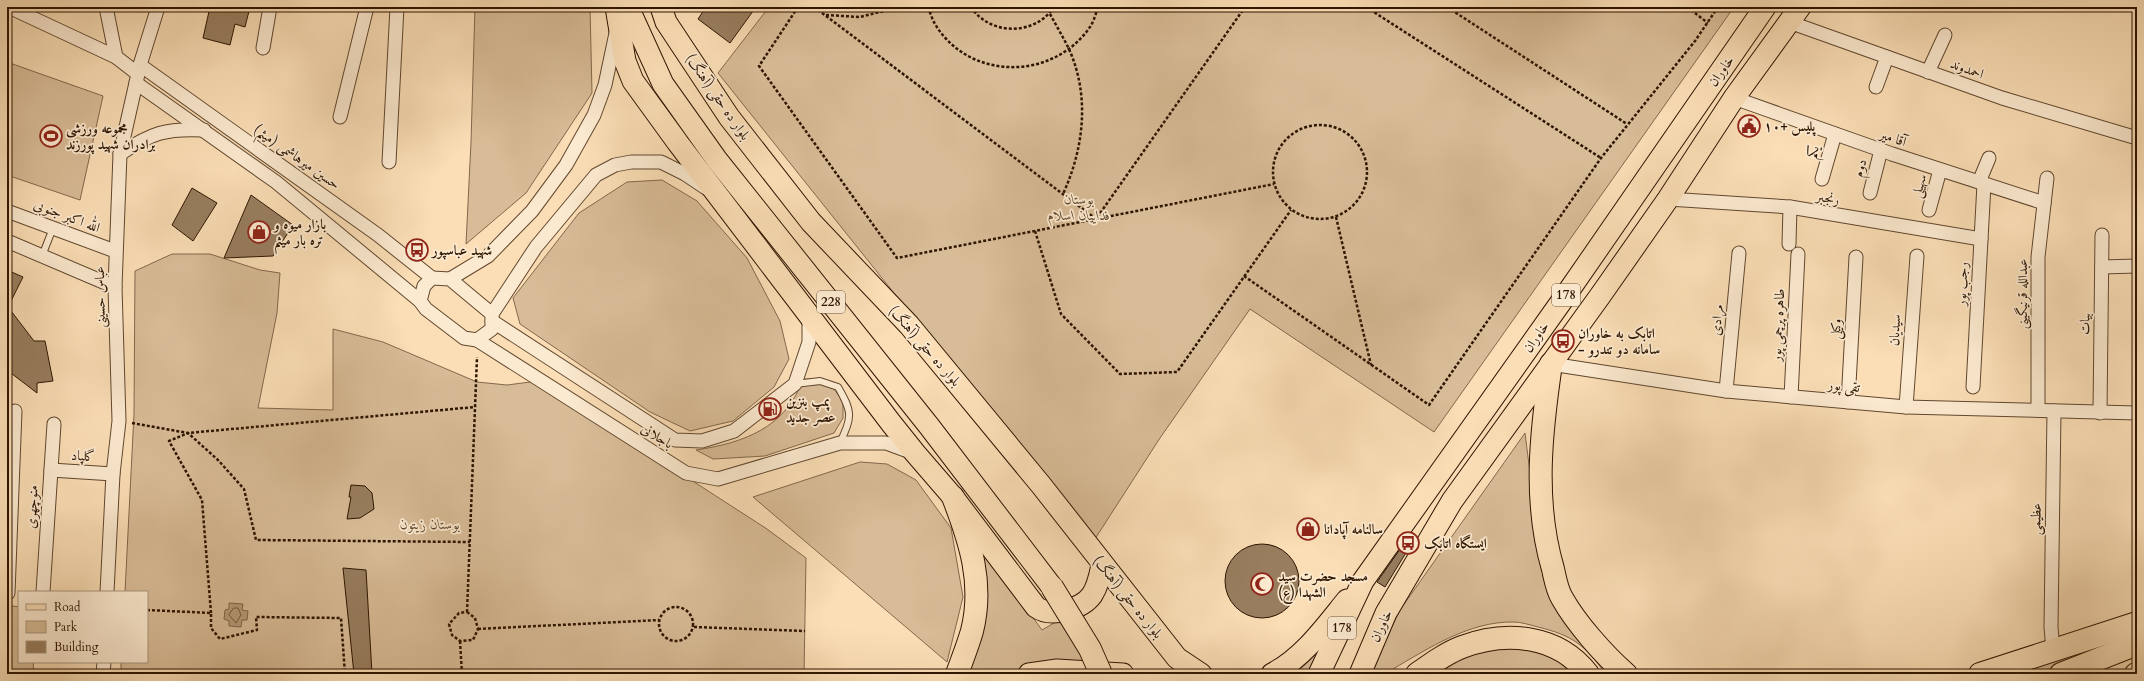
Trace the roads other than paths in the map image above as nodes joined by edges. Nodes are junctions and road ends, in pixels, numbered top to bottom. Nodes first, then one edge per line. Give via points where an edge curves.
1 (8, 7) edge
2 (106, 7) edge
3 (158, 7) edge
4 (270, 7) edge
5 (367, 7) edge
6 (396, 7) edge
7 (661, 7) edge
8 (1765, 7) edge
9 (621, 12) edge
10 (1795, 14) edge
11 (1945, 35) dead end
12 (263, 48) dead end
13 (116, 57) junction
14 (1887, 57) junction
15 (1928, 72) junction
16 (138, 74) junction
17 (1876, 87) dead end
18 (1734, 98) junction
19 (340, 117) dead end
20 (204, 130) junction
21 (1835, 134) junction
22 (2137, 138) edge
23 (1881, 150) junction
24 (120, 154) junction
25 (1989, 158) dead end
26 (389, 162) dead end
27 (1940, 170) junction
28 (2047, 178) dead end
29 (1822, 179) dead end
30 (1982, 183) junction
31 (1870, 193) dead end
32 (720, 198) junction
33 (1668, 198) junction
34 (2044, 203) junction
35 (1790, 207) junction
36 (1929, 210) dead end
37 (7, 211) edge
38 (53, 228) junction
39 (2102, 235) dead end
40 (1981, 239) junction
41 (7, 241) edge
42 (115, 251) junction
43 (1739, 253) dead end
44 (42, 256) junction
45 (1917, 256) dead end
46 (1856, 257) dead end
47 (2137, 266) edge
48 (2102, 267) junction
49 (432, 278) junction
50 (450, 278) junction
51 (115, 287) junction
52 (420, 300) junction
53 (808, 314) junction
54 (492, 318) junction
55 (477, 340) junction
56 (1551, 364) junction
57 (795, 384) junction
58 (1973, 387) dead end
59 (1726, 391) junction
60 (1791, 397) junction
61 (1848, 402) junction
62 (1906, 407) junction
63 (2038, 410) junction
64 (15, 411) dead end
65 (2054, 411) junction
66 (2100, 413) junction
67 (2137, 413) edge
68 (54, 424) dead end
69 (840, 443) junction
70 (915, 454) junction
71 (51, 470) junction
72 (113, 474) junction
73 (10, 485) edge
74 (953, 497) junction
75 (1102, 565) junction
76 (1363, 581) junction
77 (1052, 587) joint
78 (43, 591) edge
79 (107, 591) edge
80 (11, 593) edge
81 (2137, 623) edge
82 (2137, 644) edge
83 (2053, 651) junction
84 (104, 663) edge
85 (103, 674) edge
86 (957, 674) edge
87 (1029, 674) edge
88 (1101, 674) edge
89 (1123, 674) edge
90 (1201, 674) edge
91 (1272, 674) edge
92 (1319, 674) edge
93 (1360, 674) edge
94 (1417, 674) edge
95 (1588, 674) edge
96 (1626, 674) edge
97 (1980, 674) edge
98 (2060, 674) edge

1 - 13 street, حسین میرهاشمی (میثم)
2 - 13 street
3 - 16 street, عباس حسینی
4 - 12 street
5 - 19 street
6 - 26 street
7 - 75 main road, بلوار ده حقی (آهنگ) via 666,22 729,117 811,222 909,325 1041,485
8 - 76 main road, خاوران / 178 via 1561,302
9 - 32 main road via 625,61 633,81
9 - 50 street via 605,85 594,115 566,165 532,211 488,256
9 - 77 main road, 228 via 663,84 717,160 929,426
10 - 14 street, احمدوند
10 - 18 main road, خاوران / 178
11 - 15 street
13 - 16 street, حسین میرهاشمی (میثم)
14 - 15 street, احمدوند
14 - 17 street
15 - 22 street, احمدوند via 2002,98
16 - 20 street, حسین میرهاشمی (میثم)
16 - 24 street, عباس حسینی
16 - 49 street, حسین میرهاشمی (میثم) via 378,235
18 - 21 street, آقا میر
18 - 33 main road, خاوران / 178
20 - 24 street via 178,129 143,138
20 - 52 street, حسین میرهاشمی (میثم) via 276,182
21 - 23 street, آقا میر
21 - 29 street, یکم
23 - 27 street, آقا میر
23 - 31 street, دوم
24 - 42 street, عباس حسینی
25 - 30 street, رجب پور
27 - 30 street, آقا میر
27 - 36 street, سهیلی
28 - 34 street, عبدالله قرنیگینی
30 - 34 street, آقا میر
30 - 40 street, رجب پور
32 - 53 main road
32 - 54 street via 685,174 660,162 615,165 596,175 536,247
33 - 35 street, رنجبر
33 - 56 main road, خاوران / 178
34 - 63 street, عبدالله قرنیگینی via 2038,257
35 - 40 street, رنجبر
35 - 60 street, طاهره پرچمی پور via 1793,249
37 - 38 street, الله اکبر جنوبی
38 - 42 street, الله اکبر جنوبی
38 - 44 lane
39 - 48 street, بیات
40 - 58 street, رجب پور
41 - 44 street
42 - 51 street, عباس حسینی
43 - 59 street, مرادی
44 - 51 street
45 - 62 street, سیدیان
46 - 61 street, وکیلی
47 - 48 street
48 - 66 street, بیات
49 - 50 street
49 - 52 street via 424,286
50 - 54 street, باجلانی
51 - 72 street, عباس حسینی via 119,421
52 - 55 street, باجلانی via 426,309 464,338
53 - 57 street via 809,342
53 - 70 main road
54 - 55 street via 492,329
54 - 57 street, باجلانی via 675,440 702,441 734,431
55 - 69 street, باجلانی via 686,473 718,479
56 - 59 street, تقی پور
56 - 93 main road, خاوران / 178 via 1452,501 1386,613
56 - 96 highway via 1539,474 1545,542 1561,597 1589,635
57 - 69 lane via 820,381 838,387 847,404 850,419
59 - 60 street, تقی پور
60 - 61 street, تقی پور
61 - 62 street, تقی پور
62 - 63 street, تقی پور
63 - 65 street, تقی پور
64 - 73 street
65 - 66 street, تقی پور
65 - 83 street, عظیمی via 2051,627
66 - 67 street, تقی پور
68 - 71 street, منوچهری
69 - 70 street, باجلانی via 886,443
70 - 74 main road
71 - 72 street, گلپاد
71 - 78 street, منوچهری
72 - 79 street, عباس حسینی
73 - 80 street
74 - 75 main road via 1036,608 1042,612 1060,611 1080,605 1097,587
74 - 86 highway via 970,541 977,590 972,630
75 - 90 main road, بلوار ده حقی (آهنگ) via 1177,658
76 - 91 main road via 1307,648
76 - 92 main road, خاوران / 178
77 - 88 highway, bridge via 1090,649
81 - 83 highway
82 - 98 highway
83 - 97 highway
84 - 85 street
87 - 89 main road via 1057,670
94 - 95 highway via 1461,647 1496,638 1522,637 1563,652 1580,663

